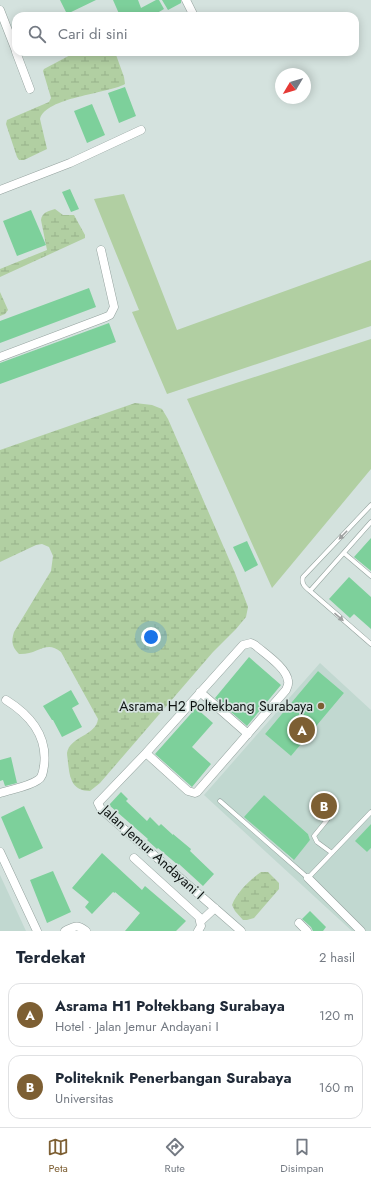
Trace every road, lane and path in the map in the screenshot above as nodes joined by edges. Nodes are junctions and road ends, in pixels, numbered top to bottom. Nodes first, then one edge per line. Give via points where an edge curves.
1 (186, 0) edge
2 (0, 10) edge
3 (192, 12) edge
4 (12, 42) edge
5 (18, 56) edge
6 (30, 89) dead end
7 (142, 130) dead end
8 (0, 190) edge
9 (101, 250) dead end
10 (0, 357) edge
11 (371, 507) edge
12 (371, 522) edge
13 (344, 553) junction
14 (371, 576) edge
15 (310, 591) junction
16 (371, 644) edge
17 (200, 692) junction
18 (6, 700) dead end
19 (248, 734) junction
20 (146, 753) junction
21 (0, 793) edge
22 (220, 801) dead end
23 (371, 812) edge
24 (327, 820) dead end
25 (0, 852) edge
26 (332, 853) junction
27 (134, 858) dead end
28 (308, 878) junction
29 (215, 908) junction
30 (201, 921) junction
31 (299, 923) dead end
32 (360, 930) edge
33 (37, 931) edge
34 (65, 931) edge
35 (86, 931) edge
36 (198, 931) edge
37 (241, 931) edge
38 (307, 931) edge

1 - 3 street
2 - 4 street
5 - 6 street
7 - 8 street via 70,163
9 - 10 street via 114,307 110,315
11 -> 15 lane via 302,577 303,585
12 - 13 lane
13 - 14 lane
13 - 15 lane
15 -> 16 lane
17 - 19 street
17 - 19 street, Jalan Jemur Andayani I via 243,645 255,645 282,668 289,682 286,690
17 - 20 street, Jalan Jemur Andayani I
18 - 21 street via 23,713 39,733 42,738 44,759 42,774 38,780
19 - 20 street, Jalan Jemur Andayani I via 194,793 188,791
20 - 29 street, Jalan Jemur Andayani I via 98,803 99,806
22 - 28 lane
23 - 26 lane
24 - 26 lane via 314,834 314,838
25 - 33 street
26 - 28 lane
27 - 30 street
28 - 32 street
29 - 30 street
29 - 37 street, Jalan Jemur Andayani I
30 - 36 street via 202,926
31 - 38 street
34 - 35 street via 76,926

